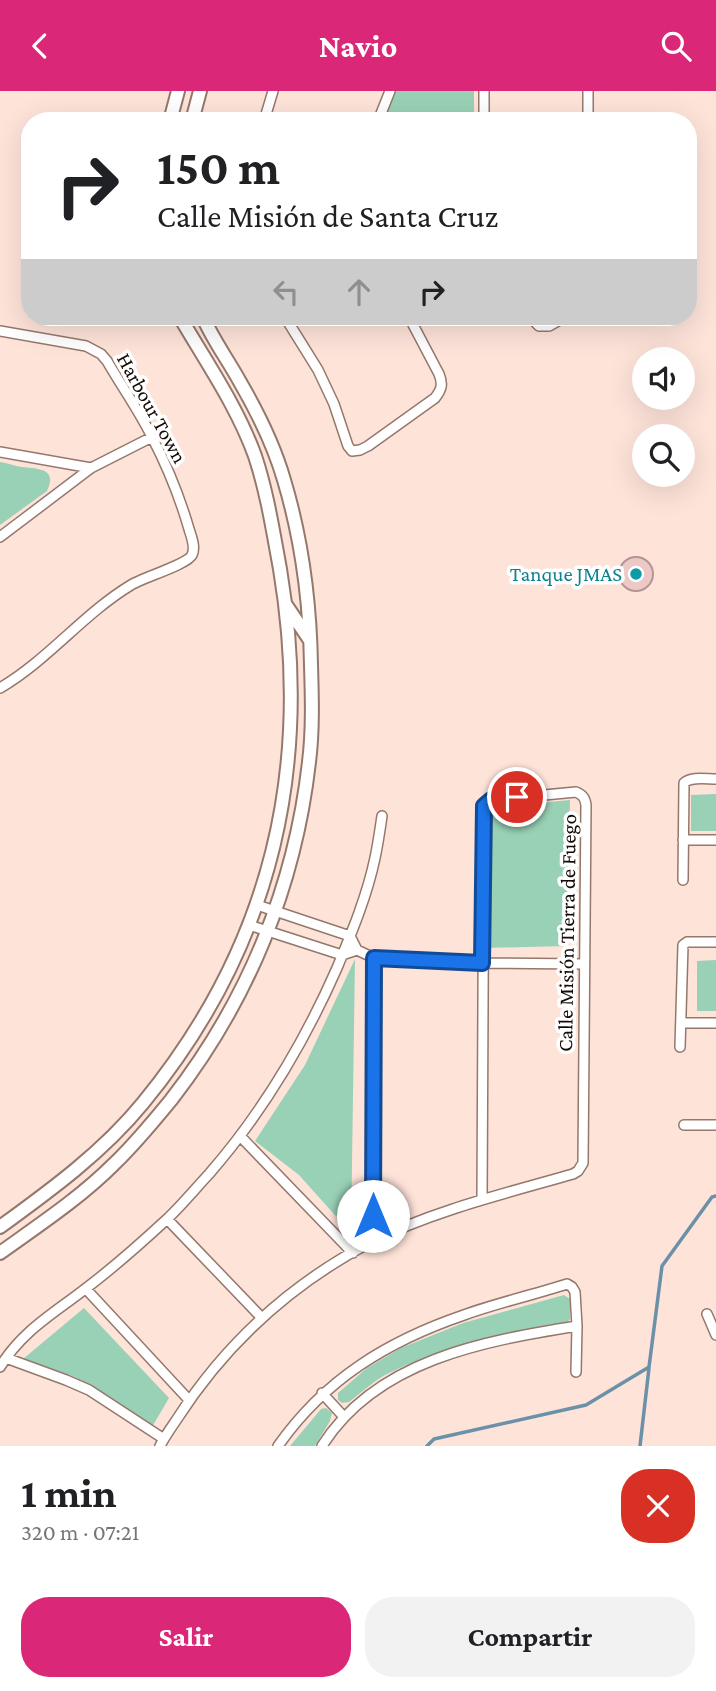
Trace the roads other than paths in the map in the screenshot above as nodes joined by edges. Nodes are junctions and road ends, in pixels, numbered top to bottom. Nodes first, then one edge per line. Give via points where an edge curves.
1 (178, 91) edge
2 (200, 91) edge
3 (273, 91) edge
4 (390, 91) edge
5 (484, 91) edge
6 (588, 91) edge
7 (172, 112) edge
8 (194, 112) edge
9 (267, 112) edge
10 (382, 112) edge
11 (484, 112) edge
12 (588, 112) edge
13 (185, 326) edge
14 (208, 326) edge
15 (291, 326) edge
16 (414, 326) edge
17 (0, 331) edge
18 (152, 437) junction
19 (0, 452) edge
20 (91, 468) junction
21 (0, 537) edge
22 (285, 604) junction
23 (311, 642) junction
24 (0, 688) edge
25 (716, 779) edge
26 (382, 816) dead end
27 (683, 840) junction
28 (716, 840) edge
29 (683, 880) dead end
30 (257, 905) junction
31 (276, 911) junction
32 (249, 925) junction
33 (268, 931) junction
34 (350, 936) junction
35 (716, 942) edge
36 (357, 950) junction
37 (342, 955) junction
38 (374, 958) junction
39 (482, 963) junction
40 (584, 964) junction
41 (681, 1023) junction
42 (716, 1023) edge
43 (680, 1047) dead end
44 (684, 1125) dead end
45 (716, 1125) edge
46 (240, 1136) junction
47 (482, 1201) junction
48 (167, 1219) junction
49 (0, 1227) edge
50 (373, 1242) junction
51 (0, 1253) edge
52 (353, 1253) junction
53 (86, 1289) junction
54 (707, 1314) dead end
55 (262, 1318) junction
56 (577, 1326) junction
57 (716, 1335) edge
58 (6, 1358) junction
59 (0, 1367) edge
60 (576, 1372) dead end
61 (322, 1393) junction
62 (189, 1400) junction
63 (344, 1417) junction
64 (162, 1442) edge
65 (278, 1446) edge
66 (322, 1446) edge

1 - 7 main road
2 - 8 main road
3 - 9 street
4 - 10 street
5 - 11 street
6 - 12 street
13 - 22 main road via 236,411 254,454 269,509
14 - 23 main road via 258,414 278,461 300,543
15 - 16 street via 318,370 352,451 368,446 440,392 439,374
17 - 18 street, Harbour Town via 86,346 101,354
18 - 20 street
18 - 24 street, Harbour Town via 185,514 192,555 117,594
19 - 20 street
20 - 21 street
22 - 23 main road
22 - 30 main road via 292,702 288,769
23 - 31 main road via 306,792
25 - 27 street via 684,783
26 - 34 street via 365,897
27 - 28 street
27 - 29 street
30 - 31 street
30 - 32 main road
31 - 33 main road
31 - 34 street
32 - 33 street
32 - 49 main road via 209,1010 142,1104 68,1177
33 - 37 street
33 - 51 main road via 226,1020 160,1113 93,1183
34 - 36 street
34 - 37 street
35 - 41 street via 683,945
36 - 37 street
36 - 38 street
37 - 46 street via 292,1058
38 - 39 street
38 - 50 street
39 - 40 street
39 - 40 street, Calle Misión Tierra de Fuego via 484,806 491,800 576,792 586,805
39 - 47 street, Calle Misión Tierra de Fuego
40 - 47 street, Calle Misión Tierra de Fuego via 581,1168
41 - 42 street
41 - 43 street
44 - 45 street
46 - 48 street
46 - 52 street
47 - 50 street, Calle Misión Tierra de Fuego
48 - 53 street
48 - 55 street
50 - 52 street, Calle Misión Tierra de Fuego
52 - 55 street, Calle Misión Tierra de Fuego
53 - 58 street via 37,1324
53 - 62 street
54 - 57 street
55 - 62 street, Calle Misión Tierra de Fuego via 224,1355
56 - 60 street
56 - 61 street via 575,1292 567,1284 424,1330 366,1359
56 - 63 street via 477,1346 419,1365 379,1388
58 - 59 street
58 - 64 street via 89,1390
61 - 63 street
61 - 65 street
62 - 64 street, Calle Misión Tierra de Fuego
63 - 66 street

